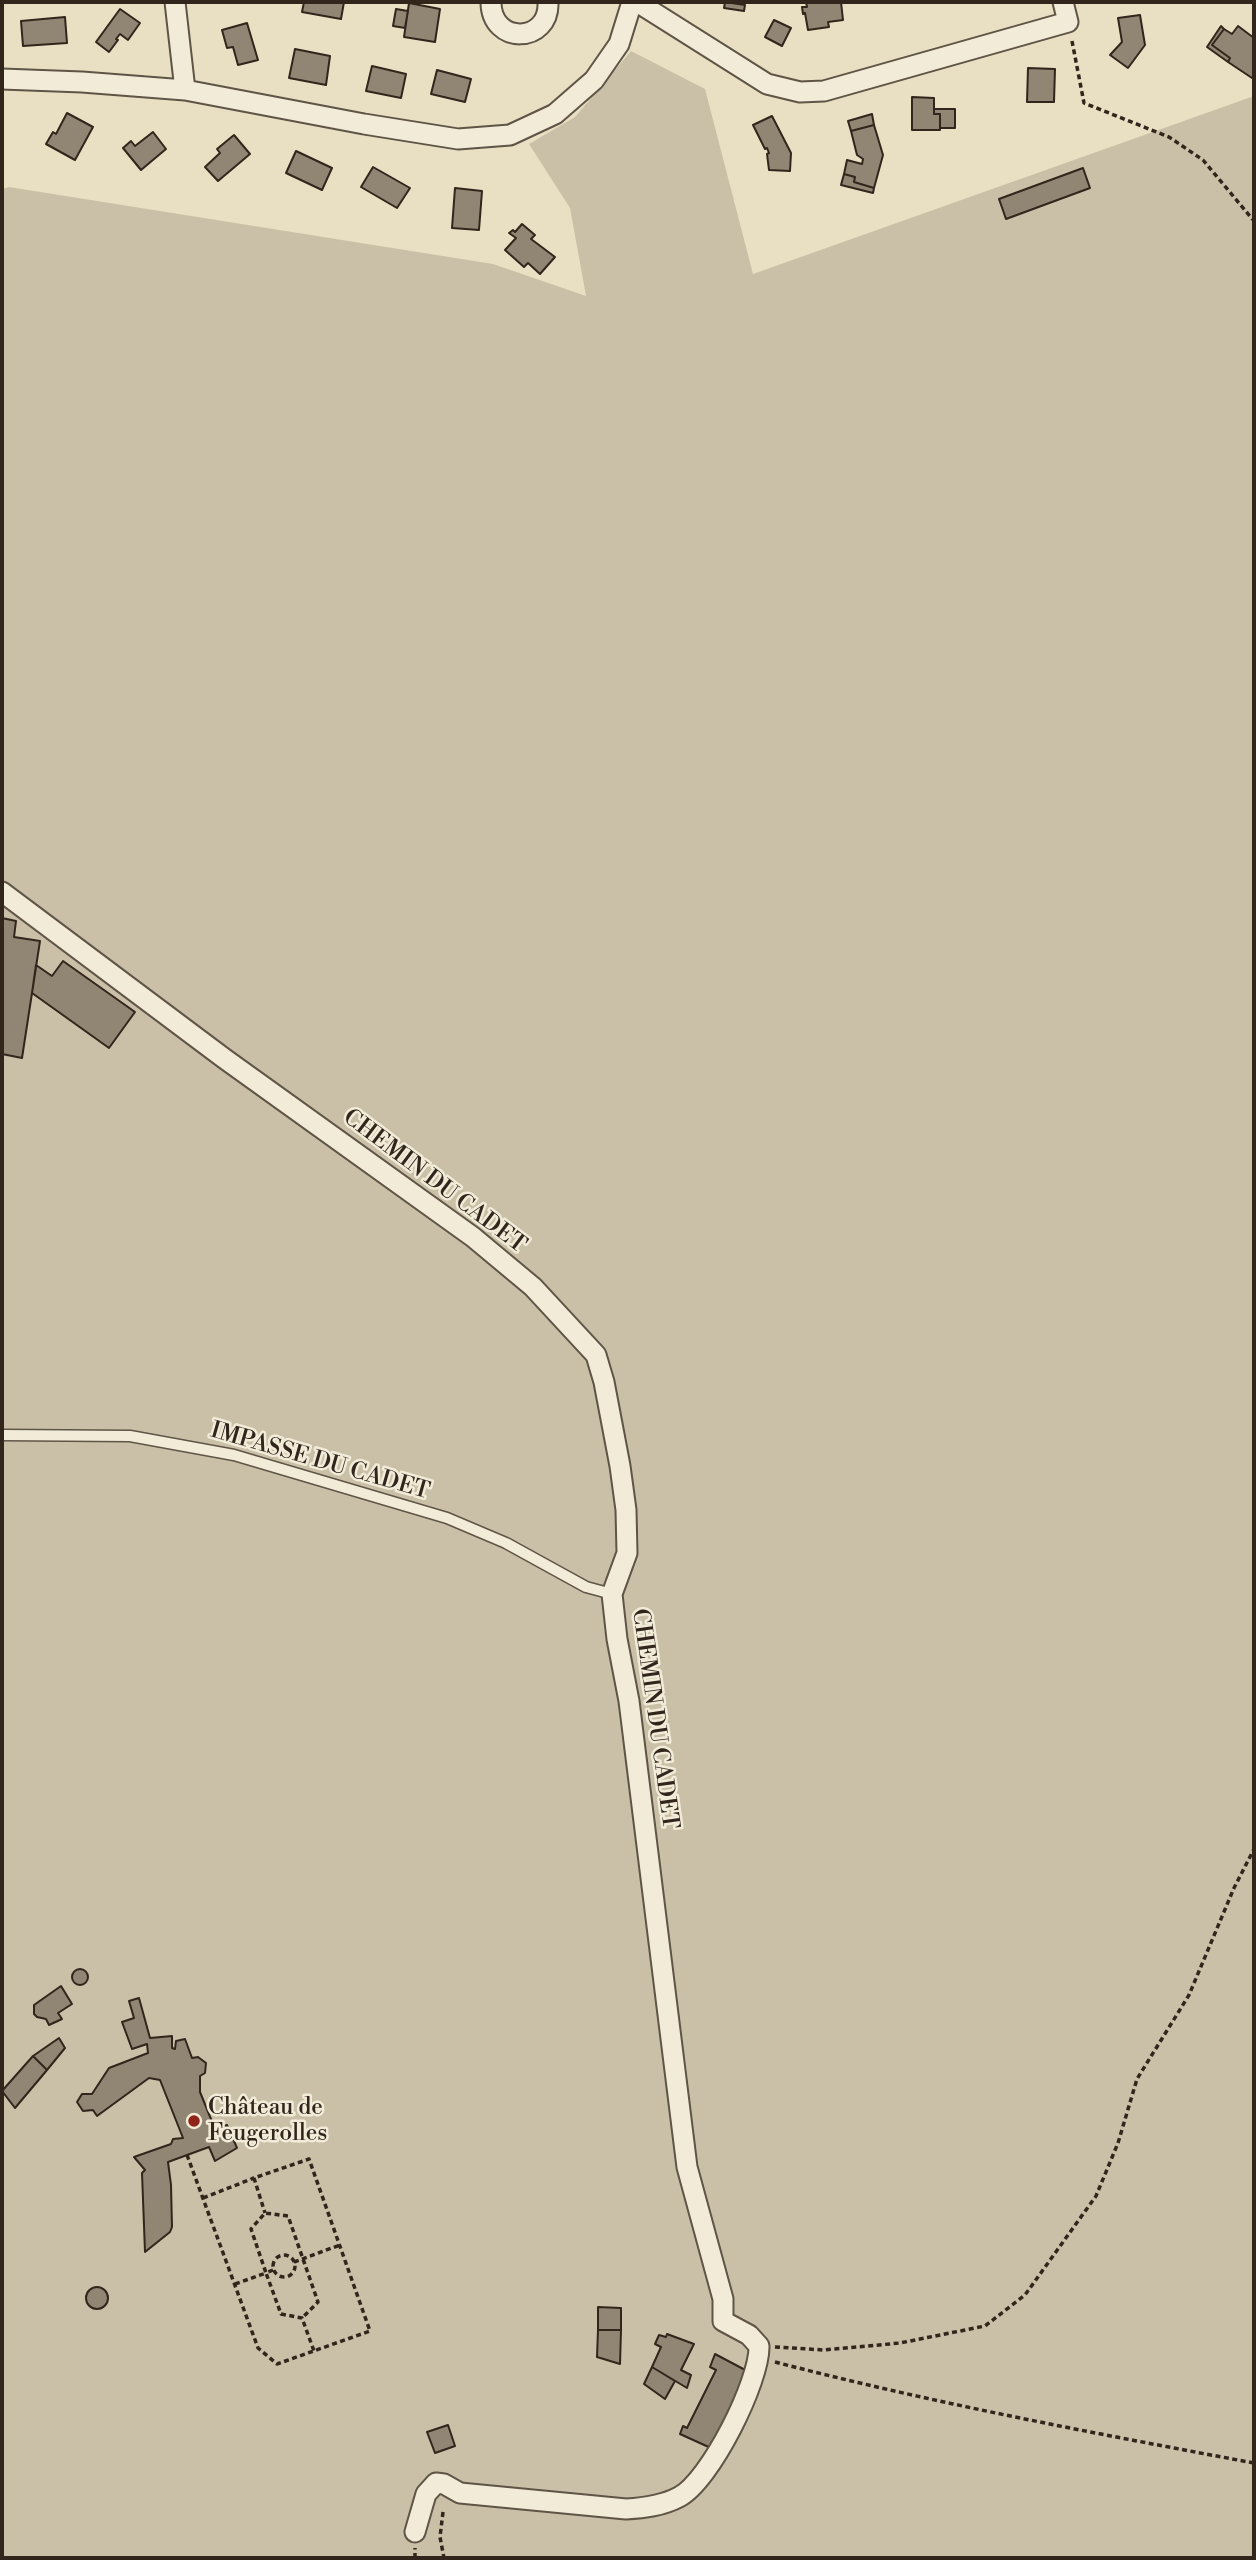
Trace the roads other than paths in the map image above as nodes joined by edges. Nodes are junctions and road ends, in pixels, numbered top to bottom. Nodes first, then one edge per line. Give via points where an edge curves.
1 (175, 2) edge
2 (491, 2) edge
3 (548, 2) edge
4 (634, 2) edge
5 (1063, 2) edge
6 (2, 79) edge
7 (185, 90) junction
8 (2, 891) edge
9 (2, 1435) edge
10 (612, 1594) junction
11 (415, 2532) dead end

1 - 7 street
2 - 3 street via 500,27 517,34 535,30 542,23
4 - 5 street via 768,83 800,92 824,91 1068,22
4 - 7 street via 619,44 594,80 555,114 510,135 458,139
6 - 7 street
8 - 10 street, CHEMIN DU CADET via 473,1237 533,1287 578,1333 596,1355 604,1382 626,1510 627,1553
9 - 10 lane, IMPASSE DU CADET via 130,1436 234,1455 447,1518 506,1543 586,1587
10 - 11 street, CHEMIN DU CADET via 687,2167 723,2299 723,2321 749,2335 759,2352 739,2412 719,2449 698,2481 680,2497 652,2507 626,2509 454,2491 436,2483 426,2494

